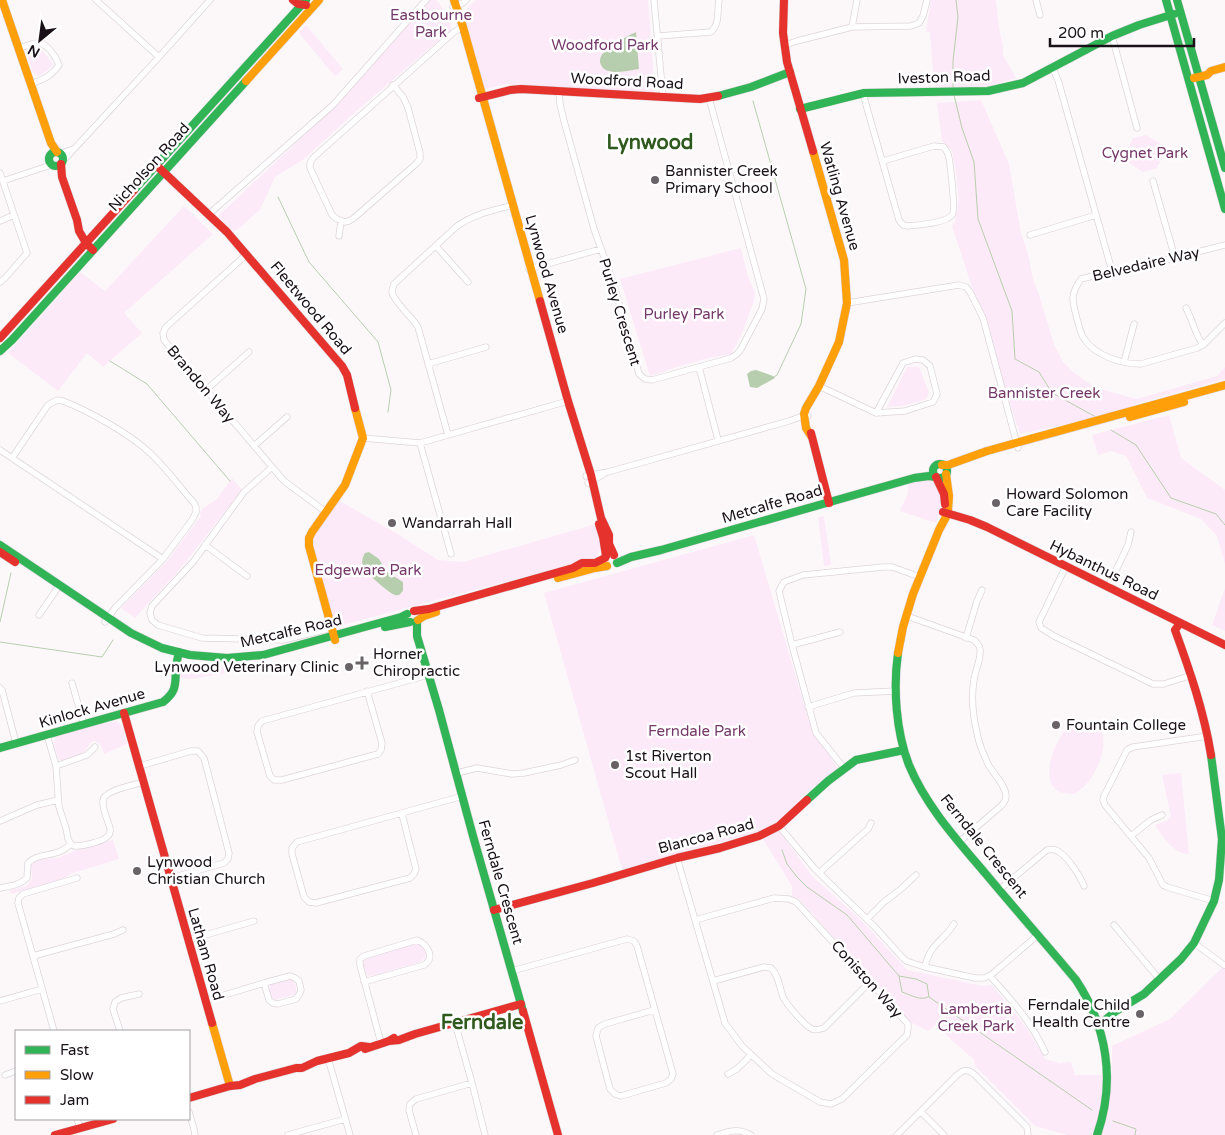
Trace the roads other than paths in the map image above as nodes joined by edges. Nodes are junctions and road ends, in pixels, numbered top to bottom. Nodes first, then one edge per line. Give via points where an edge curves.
1 (2, 0) edge
2 (96, 0) edge
3 (210, 0) edge
4 (293, 0) edge
5 (426, 0) edge
6 (466, 0) edge
7 (654, 0) edge
8 (719, 0) edge
9 (784, 0) edge
10 (857, 0) edge
11 (926, 0) edge
12 (1036, 0) edge
13 (1166, 0) edge
14 (1176, 0) edge
15 (318, 1) edge
16 (303, 2) edge
17 (453, 3) edge
18 (1180, 13) junction
19 (1040, 15) dead end
20 (1170, 15) junction
21 (302, 18) junction
22 (461, 27) junction
23 (852, 27) junction
24 (658, 36) junction
25 (1112, 36) junction
26 (785, 45) junction
27 (19, 48) junction
28 (159, 57) junction
29 (1225, 67) edge
30 (1052, 68) junction
31 (1198, 74) junction
32 (791, 75) junction
33 (1189, 77) junction
34 (31, 84) junction
35 (393, 85) junction
36 (559, 91) junction
37 (864, 93) junction
38 (481, 97) junction
39 (663, 97) junction
40 (709, 98) junction
41 (801, 110) junction
42 (1137, 128) dead end
43 (56, 160) junction
44 (883, 161) junction
45 (156, 165) junction
46 (1225, 168) edge
47 (0, 172) edge
48 (163, 172) junction
49 (3, 181) junction
50 (1153, 181) dead end
51 (511, 206) junction
52 (1225, 209) edge
53 (209, 214) junction
54 (14, 215) junction
55 (1096, 216) junction
56 (0, 221) edge
57 (341, 221) junction
58 (1030, 235) dead end
59 (339, 236) dead end
60 (88, 240) junction
61 (1225, 245) edge
62 (436, 246) junction
63 (96, 247) junction
64 (601, 249) junction
65 (247, 254) junction
66 (1175, 258) junction
67 (529, 269) junction
68 (1112, 270) junction
69 (0, 282) edge
70 (468, 282) dead end
71 (847, 303) junction
72 (1186, 308) dead end
73 (1225, 323) edge
74 (1134, 324) dead end
75 (0, 338) edge
76 (1203, 345) junction
77 (486, 347) dead end
78 (0, 351) edge
79 (249, 352) dead end
80 (1124, 362) junction
81 (428, 364) junction
82 (699, 367) junction
83 (1225, 385) edge
84 (819, 386) junction
85 (206, 390) junction
86 (1225, 391) edge
87 (566, 401) junction
88 (876, 413) junction
89 (287, 417) dead end
90 (807, 419) junction
91 (448, 435) junction
92 (362, 438) junction
93 (718, 440) junction
94 (420, 443) junction
95 (1017, 445) junction
96 (254, 446) junction
97 (0, 450) edge
98 (12, 458) junction
99 (942, 465) junction
100 (272, 468) junction
101 (935, 474) junction
102 (946, 474) junction
103 (589, 479) junction
104 (828, 500) junction
105 (946, 510) junction
106 (326, 512) junction
107 (1131, 532) dead end
108 (0, 545) edge
109 (205, 545) junction
110 (0, 552) edge
111 (451, 554) dead end
112 (163, 559) junction
113 (611, 559) junction
114 (1066, 566) junction
115 (246, 576) dead end
116 (920, 578) junction
117 (1108, 587) junction
118 (58, 588) junction
119 (982, 590) dead end
120 (38, 615) dead end
121 (907, 616) junction
122 (413, 618) junction
123 (107, 620) junction
124 (1183, 624) junction
125 (840, 632) dead end
126 (334, 635) junction
127 (966, 638) junction
128 (792, 644) junction
129 (1225, 645) edge
130 (181, 656) junction
131 (428, 675) junction
132 (1192, 675) junction
133 (72, 683) dead end
134 (0, 688) edge
135 (368, 691) junction
136 (896, 691) junction
137 (808, 707) junction
138 (124, 713) junction
139 (84, 725) junction
140 (47, 735) junction
141 (1208, 736) junction
142 (16, 743) junction
143 (95, 747) dead end
144 (0, 748) edge
145 (904, 750) junction
146 (575, 760) dead end
147 (56, 766) junction
148 (140, 766) junction
149 (844, 768) junction
150 (457, 772) junction
151 (144, 782) junction
152 (463, 796) junction
153 (58, 800) junction
154 (402, 814) junction
155 (1162, 814) dead end
156 (0, 821) edge
157 (872, 823) dead end
158 (780, 826) junction
159 (1131, 836) junction
160 (959, 842) junction
161 (71, 844) junction
162 (677, 858) junction
163 (819, 873) junction
164 (916, 875) dead end
165 (77, 878) dead end
166 (171, 878) junction
167 (1084, 886) dead end
168 (0, 888) edge
169 (1000, 889) junction
170 (1214, 901) junction
171 (494, 910) junction
172 (254, 920) dead end
173 (696, 920) junction
174 (866, 920) junction
175 (954, 924) dead end
176 (1114, 925) dead end
177 (123, 930) dead end
178 (1038, 934) junction
179 (188, 940) junction
180 (1194, 943) junction
181 (33, 956) junction
182 (1224, 965) edge
183 (924, 967) junction
184 (512, 971) junction
185 (990, 976) junction
186 (1160, 980) junction
187 (713, 981) junction
188 (364, 982) junction
189 (870, 982) junction
190 (264, 984) junction
191 (42, 989) junction
192 (138, 994) dead end
193 (0, 1001) edge
194 (205, 1001) junction
195 (521, 1004) junction
196 (654, 1010) junction
197 (1098, 1020) junction
198 (455, 1023) junction
199 (54, 1030) edge
200 (120, 1030) edge
201 (385, 1042) junction
202 (1045, 1052) dead end
203 (751, 1055) junction
204 (328, 1058) junction
205 (15, 1071) edge
206 (5, 1074) dead end
207 (728, 1074) dead end
208 (472, 1083) junction
209 (232, 1086) junction
210 (190, 1098) edge
211 (921, 1112) junction
212 (190, 1116) edge
213 (345, 1119) junction
214 (78, 1120) edge
215 (109, 1120) edge
216 (80, 1128) junction
217 (55, 1135) edge
218 (195, 1135) edge
219 (288, 1135) edge
220 (350, 1135) edge
221 (416, 1135) edge
222 (485, 1135) edge
223 (558, 1135) edge
224 (717, 1135) edge
225 (751, 1135) edge
226 (897, 1135) edge
227 (944, 1135) edge
228 (1028, 1135) edge
229 (1096, 1135) edge

1 - 27 street
2 - 28 street
3 - 28 street
4 - 16 street via 298,4
5 - 53 street via 333,105
6 - 17 street
7 - 24 street
8 - 24 street via 717,22 711,32
9 - 26 street, Watling Avenue
10 - 23 street
11 - 23 street via 919,24
12 - 19 street
13 - 20 street
14 - 18 street
15 - 16 street via 306,5
15 - 21 street, Nicholson Road
16 - 21 street
16 - 45 street, Nicholson Road
17 - 22 street, Lynwood Avenue
18 - 20 street, Iveston Road
18 - 31 street
20 - 25 street, Iveston Road
20 - 33 street
21 - 48 street, Nicholson Road
22 - 35 street
22 - 38 street, Lynwood Avenue
23 - 26 street
24 - 39 street
25 - 30 street, Iveston Road
25 - 42 street
26 - 32 street, Watling Avenue
27 - 34 street
27 - 34 street via 42,43 57,58 59,65 53,73
28 - 43 street via 75,148
29 - 31 street
30 - 37 street, Iveston Road via 1024,83 988,91
30 - 55 street
31 - 33 street
31 - 46 street
32 - 40 street, Woodford Road via 777,76
32 - 41 street, Watling Avenue
33 - 52 street
34 - 43 street
35 - 57 street via 310,162 332,215
35 - 57 street via 408,108 420,159 354,218
36 - 38 street, Woodford Road via 510,90
36 - 39 street, Woodford Road
36 - 64 street, Purley Crescent via 564,121
37 - 41 street, Iveston Road
37 - 44 street
38 - 51 street, Lynwood Avenue
39 - 40 street, Woodford Road
40 - 82 street, Purley Crescent via 764,299 762,309 737,354
41 - 71 street, Watling Avenue via 844,260
43 - 49 street
43 - 60 street via 79,231
44 - 44 street via 903,225 943,221 952,215 952,185 944,147 934,146
45 - 48 street, Fleetwood Road
45 - 60 street, Nicholson Road
47 - 49 street
48 - 53 street, Fleetwood Road
48 - 63 street, Nicholson Road
49 - 54 street
50 - 66 street
51 - 62 street via 467,219
51 - 67 street, Lynwood Avenue
53 - 65 street, Fleetwood Road
54 - 56 street
54 - 69 street via 27,253
55 - 58 street
55 - 68 street
57 - 59 street
60 - 63 street
60 - 75 street, Nicholson Road
61 - 66 street, Belvedaire Way
62 - 70 street
62 - 81 street via 392,288 394,298 418,327
63 - 78 street, Nicholson Road
64 - 67 street
64 - 82 street, Purley Crescent via 639,374 652,380
65 - 85 street, Brandon Way via 163,333 164,340
65 - 92 street, Fleetwood Road via 342,366
66 - 68 street, Belvedaire Way
67 - 87 street, Lynwood Avenue
68 - 80 street, Belvedaire Way via 1081,279 1072,300 1087,342 1108,358
71 - 84 street, Watling Avenue via 839,342
71 - 95 street via 959,285 966,287 982,318
72 - 76 street
73 - 76 street, Belvedaire Way
74 - 80 street
76 - 80 street, Belvedaire Way via 1141,364
77 - 81 street
79 - 85 street
81 - 91 street
82 - 93 street
83 - 95 street, Metcalfe Road
84 - 88 street
84 - 90 street, Watling Avenue
85 - 96 street, Brandon Way
86 - 95 street, Metcalfe Road
87 - 91 street
87 - 103 street, Lynwood Avenue
88 - 88 street via 905,412 933,402 937,394 930,366 924,360 903,363
89 - 96 street
90 - 93 street
90 - 104 street, Watling Avenue
91 - 94 street
92 - 94 street
92 - 106 street via 345,485
93 - 103 street
94 - 111 street
95 - 99 street, Metcalfe Road
95 - 102 street, Metcalfe Road via 958,465
96 - 100 street, Brandon Way
97 - 98 street
98 - 112 street
98 - 112 street via 48,405 57,400 107,423 141,445 196,507 192,520
99 - 101 street, Metcalfe Road via 936,465
99 - 102 street
100 - 106 street, Brandon Way via 285,482
100 - 109 street via 244,492
101 - 102 street, Metcalfe Road via 941,478
101 - 104 street, Metcalfe Road
101 - 105 street, Ferndale Crescent via 944,494
102 - 105 street, Ferndale Crescent via 949,493
103 - 113 street, Lynwood Avenue
104 - 113 street, Metcalfe Road via 662,550
105 - 114 street, Hybanthus Road via 964,515
105 - 116 street, Ferndale Crescent
106 - 126 street via 309,538 309,546
107 - 117 street
108 - 118 street, Metcalfe Road
109 - 115 street
109 - 126 street via 152,606 152,620 158,625 202,638 284,640
110 - 118 street, Metcalfe Road
112 - 123 street
113 - 122 street, Metcalfe Road via 586,570
114 - 117 street, Hybanthus Road
114 - 132 street via 1039,622 1041,628 1153,684
116 - 121 street, Ferndale Crescent
116 - 128 street via 892,567 882,567 803,575 784,582 779,590
117 - 124 street, Hybanthus Road
118 - 120 street
118 - 123 street, Metcalfe Road
119 - 127 street
121 - 127 street
121 - 136 street, Ferndale Crescent via 896,661
122 - 126 street, Metcalfe Road
122 - 131 street, Ferndale Crescent
123 - 130 street, Metcalfe Road via 146,646
124 - 129 street, Hybanthus Road
124 - 132 street via 1176,630
125 - 128 street
126 - 130 street, Metcalfe Road via 264,660 216,663
127 - 160 street via 974,640 981,653 972,702 978,737 1005,790 1006,800
128 - 137 street
130 - 138 street, Kinlock Avenue via 172,696 163,702
131 - 135 street
131 - 150 street, Ferndale Crescent
132 - 141 street
133 - 139 street
134 - 142 street
135 - 135 street via 262,721 257,732 270,776 274,780 282,780 378,754 382,743
136 - 137 street via 854,693
136 - 145 street, Ferndale Crescent
137 - 149 street via 816,733
138 - 139 street, Kinlock Avenue
138 - 148 street, Latham Road
139 - 140 street, Kinlock Avenue
140 - 142 street, Kinlock Avenue
140 - 147 street
141 - 159 street via 1127,750 1103,800
141 - 170 street via 1222,839
142 - 144 street, Kinlock Avenue
143 - 147 street via 87,755
145 - 149 street, Blancoa Road via 856,760
145 - 160 street, Ferndale Crescent via 917,781
146 - 150 street via 524,773 477,768
147 - 153 street
148 - 151 street, Latham Road
148 - 166 street via 190,751 198,751 204,758 228,859 224,863
149 - 158 street, Blancoa Road
150 - 152 street, Ferndale Crescent
151 - 161 street via 104,796 102,801 110,832 106,838 79,846
151 - 166 street, Latham Road
152 - 154 street
152 - 171 street, Ferndale Crescent
153 - 156 street
153 - 161 street
154 - 154 street via 297,842 292,854 304,897 316,903 410,878 416,869
155 - 159 street
157 - 163 street
158 - 162 street, Blancoa Road via 759,836
158 - 163 street
159 - 170 street via 1149,858 1163,884
160 - 169 street, Ferndale Crescent
161 - 168 street via 56,854 32,859 23,882
162 - 171 street, Blancoa Road
162 - 173 street, Coniston Way
163 - 174 street
164 - 174 street
165 - 181 street via 22,894 19,898
166 - 179 street, Latham Road
167 - 169 street via 1061,852 1052,849
169 - 178 street, Ferndale Crescent
170 - 180 street
171 - 184 street, Ferndale Crescent
172 - 179 street
173 - 187 street, Coniston Way
173 - 189 street, Coniston Way via 774,898 789,899 803,908
174 - 183 street via 902,957
175 - 183 street via 930,951
176 - 186 street
177 - 181 street
178 - 185 street
178 - 197 street, Ferndale Crescent via 1076,980
179 - 194 street, Latham Road
180 - 182 street
180 - 186 street
181 - 191 street
183 - 185 street via 975,978
184 - 195 street, Ferndale Crescent
184 - 196 street via 627,939 637,946
185 - 202 street via 1020,1011
186 - 197 street via 1144,994
187 - 189 street via 764,967 771,968 776,972 791,1010 811,1028 818,1030 824,1028
187 - 203 street, Coniston Way via 725,1023
188 - 188 street via 360,964 364,956 417,940 426,946 430,958 424,965
188 - 201 street
189 - 203 street, Coniston Way via 908,1024 907,1035 842,1100 831,1104 820,1102 772,1074
190 - 190 street via 290,976 299,981 301,990 296,999 273,1004
190 - 194 street
191 - 193 street
191 - 199 street
192 - 200 street via 115,1002 113,1009
194 - 209 street, Latham Road
195 - 198 street
195 - 223 street, Ferndale Crescent
196 - 196 street via 673,1074 671,1079 621,1096 615,1094 610,1089 596,1036 598,1028
197 - 229 street, Ferndale Crescent via 1107,1066 1104,1108
198 - 201 street via 395,1042
198 - 208 street
201 - 204 street via 356,1053
203 - 207 street
204 - 209 street
204 - 213 street
205 - 206 street
208 - 221 street via 416,1099 410,1104
208 - 222 street
209 - 210 street
211 - 226 street
211 - 227 street
211 - 228 street via 957,1075 967,1070 1027,1127
212 - 218 street
213 - 219 street
213 - 220 street
214 - 216 street
215 - 216 street
216 - 217 street
224 - 225 street via 735,1130

